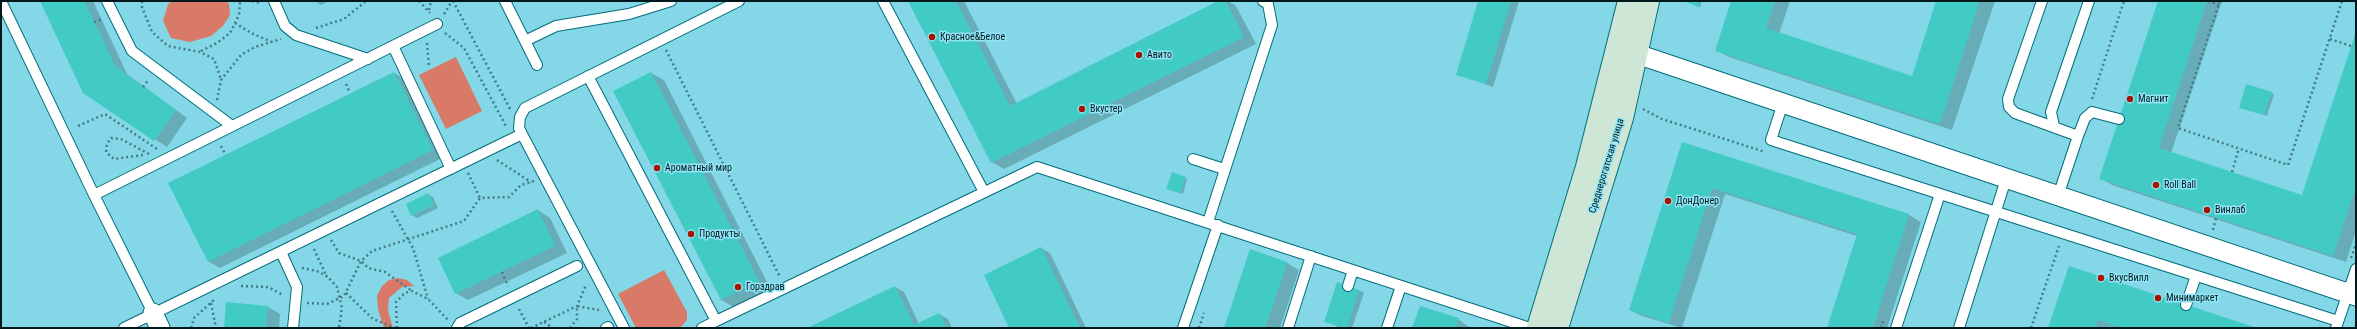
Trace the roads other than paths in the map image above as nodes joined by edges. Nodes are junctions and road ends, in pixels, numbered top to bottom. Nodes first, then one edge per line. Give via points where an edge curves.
1 (1, 1) edge
2 (107, 1) edge
3 (274, 1) edge
4 (504, 1) edge
5 (670, 1) edge
6 (739, 1) edge
7 (883, 1) edge
8 (1263, 1) edge
9 (1629, 1) edge
10 (1648, 1) edge
11 (2042, 1) edge
12 (2088, 1) edge
13 (437, 24) road end
14 (524, 41) junction
15 (393, 46) junction
16 (1637, 54) junction
17 (368, 59) junction
18 (537, 65) dead end
19 (588, 76) junction
20 (1783, 104) junction
21 (2119, 119) dead end
22 (232, 126) junction
23 (2054, 126) junction
24 (518, 133) junction
25 (2078, 136) junction
26 (1193, 159) dead end
27 (451, 169) junction
28 (1224, 169) junction
29 (2006, 179) junction
30 (984, 192) junction
31 (1940, 194) junction
32 (94, 195) junction
33 (2058, 196) junction
34 (1996, 212) junction
35 (1213, 223) junction
36 (281, 252) junction
37 (1311, 256) junction
38 (577, 266) dead end
39 (2356, 269) edge
40 (1353, 270) junction
41 (2196, 276) junction
42 (1348, 286) dead end
43 (1401, 286) junction
44 (2352, 295) edge
45 (2186, 305) dead end
46 (157, 321) edge
47 (716, 321) junction
48 (2337, 325) edge
49 (454, 326) edge
50 (124, 328) edge
51 (293, 328) edge
52 (624, 328) edge
53 (702, 328) edge
54 (1183, 328) edge
55 (1288, 328) edge
56 (1387, 328) edge
57 (1530, 328) edge
58 (1538, 328) edge
59 (1557, 328) edge
60 (1896, 328) edge
61 (1959, 328) edge

1 - 32 lane
2 - 22 lane via 132,51
3 - 17 lane via 285,26 296,35
4 - 14 lane
5 - 14 lane via 629,14 556,26
6 - 19 lane
7 - 30 lane
8 - 28 lane via 1268,4 1272,25
9 - 58 street, Среднерогатская улица via 1587,167
10 - 16 street, Среднерогатская улица
11 - 23 lane via 2008,99 2009,107 2015,113
12 - 23 lane via 2051,112
13 - 15 lane
14 - 18 lane
15 - 17 lane
15 - 27 lane via 431,137
16 - 20 street
16 - 59 street, Среднерогатская улица via 1622,118
17 - 22 lane
19 - 24 lane via 525,108 520,118
19 - 47 lane
20 - 29 street
20 - 31 lane via 1771,140
21 - 25 lane via 2092,112 2085,118
22 - 32 lane
23 - 25 lane
24 - 27 lane
24 - 52 lane
25 - 33 lane
26 - 28 lane
27 - 36 lane
28 - 35 lane
29 - 33 street
29 - 34 lane
30 - 35 lane via 1037,167
30 - 47 lane
31 - 34 lane
31 - 60 lane
32 - 46 lane
33 - 44 street
34 - 41 lane
34 - 61 lane
35 - 37 lane
35 - 54 lane
36 - 46 lane via 214,284
36 - 51 lane via 297,287
37 - 40 lane
37 - 55 lane
38 - 49 lane
39 - 44 lane
40 - 42 lane
40 - 43 lane
41 - 45 lane
41 - 48 lane
43 - 56 lane
43 - 57 lane
44 - 48 lane
46 - 50 lane
47 - 53 lane

